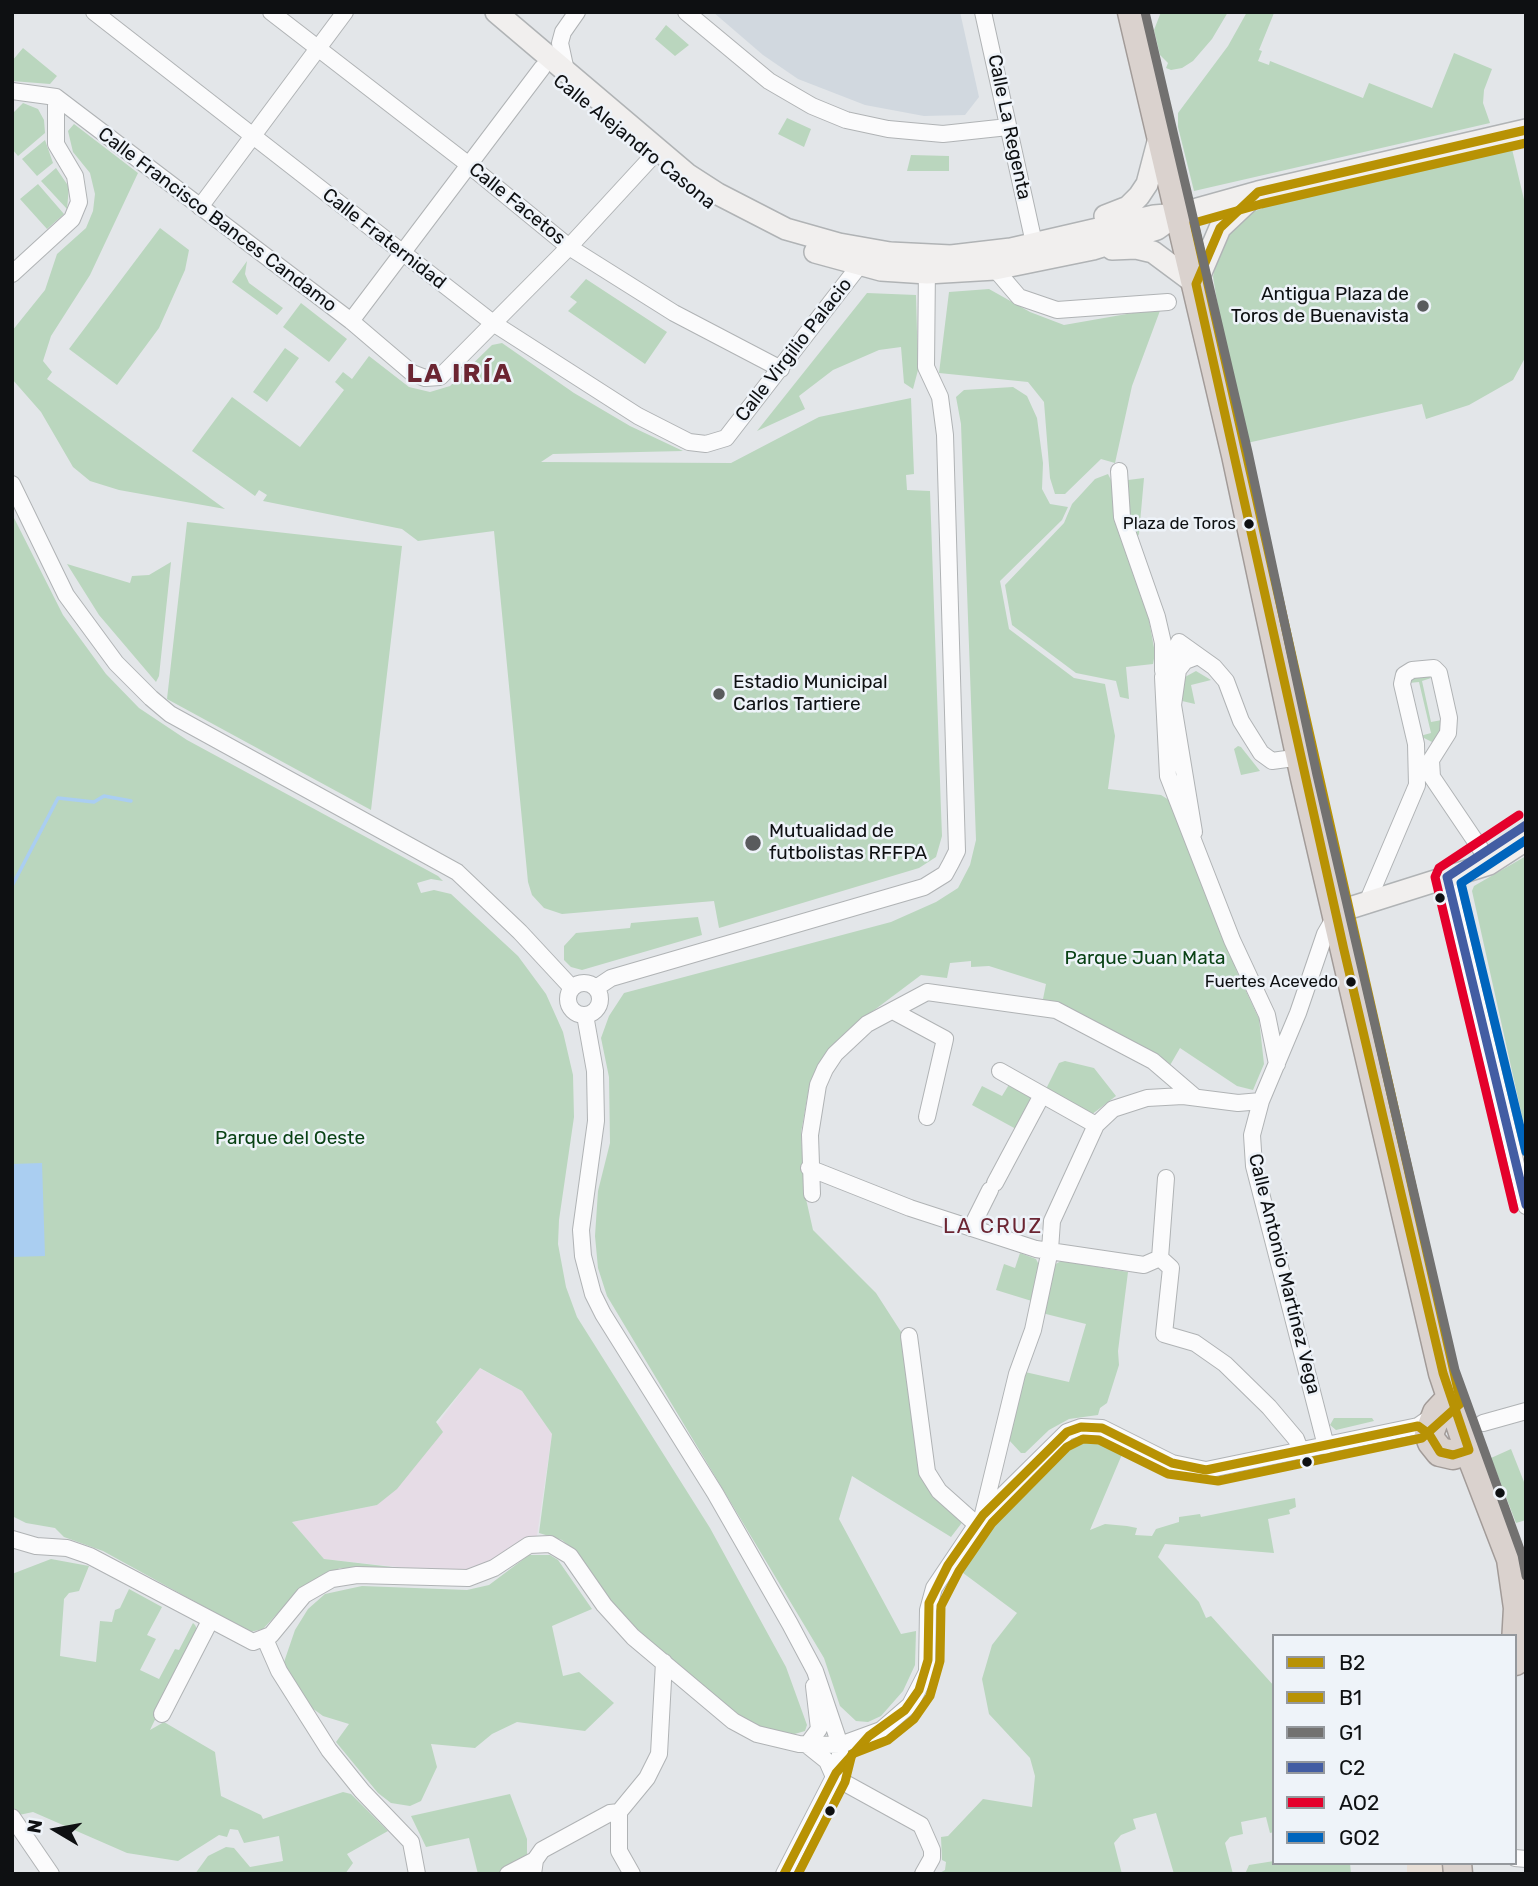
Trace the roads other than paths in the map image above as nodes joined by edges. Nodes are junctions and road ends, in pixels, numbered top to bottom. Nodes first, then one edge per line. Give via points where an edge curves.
1 (94, 12) edge
2 (271, 12) edge
3 (345, 12) edge
4 (477, 12) edge
5 (496, 12) edge
6 (577, 12) edge
7 (686, 12) edge
8 (983, 12) edge
9 (1132, 12) edge
10 (563, 32) junction
11 (533, 43) junction
12 (318, 48) junction
13 (542, 68) junction
14 (566, 71) junction
15 (12, 91) edge
16 (56, 97) junction
17 (1008, 127) junction
18 (1526, 130) edge
19 (252, 136) junction
20 (1159, 138) junction
21 (650, 159) junction
22 (469, 165) junction
23 (1258, 192) junction
24 (200, 206) junction
25 (1179, 214) junction
26 (1034, 243) junction
27 (569, 247) junction
28 (1093, 249) junction
29 (401, 254) junction
30 (927, 264) junction
31 (859, 265) junction
32 (995, 269) junction
33 (12, 274) edge
34 (1196, 284) junction
35 (1168, 302) dead end
36 (351, 321) junction
37 (494, 323) junction
38 (781, 369) junction
39 (689, 442) joint
40 (1119, 471) dead end
41 (12, 484) edge
42 (1157, 617) junction
43 (1179, 642) junction
44 (1198, 656) junction
45 (1163, 677) junction
46 (1415, 740) junction
47 (1441, 744) junction
48 (1301, 757) junction
49 (1185, 773) junction
50 (1168, 776) junction
51 (1433, 779) junction
52 (1417, 785) junction
53 (1526, 825) edge
54 (1526, 840) edge
55 (1482, 851) junction
56 (1201, 862) junction
57 (1447, 877) junction
58 (1366, 905) junction
59 (1337, 912) junction
60 (572, 988) junction
61 (596, 988) junction
62 (893, 1011) junction
63 (1298, 1013) junction
64 (585, 1015) junction
65 (1268, 1015) junction
66 (1277, 1064) junction
67 (1000, 1070) dead end
68 (1042, 1095) junction
69 (1195, 1097) junction
70 (1261, 1101) junction
71 (927, 1117) dead end
72 (1096, 1125) junction
73 (809, 1168) junction
74 (1166, 1178) dead end
75 (812, 1194) dead end
76 (1526, 1206) edge
77 (971, 1228) junction
78 (1050, 1250) junction
79 (1160, 1258) junction
80 (909, 1336) dead end
81 (1526, 1411) edge
82 (1434, 1418) junction
83 (1483, 1423) junction
84 (1326, 1446) junction
85 (1469, 1450) junction
86 (1301, 1452) junction
87 (996, 1461) junction
88 (1015, 1482) junction
89 (979, 1520) junction
90 (12, 1539) edge
91 (210, 1621) junction
92 (1517, 1634) edge
93 (265, 1639) junction
94 (664, 1662) junction
95 (814, 1671) junction
96 (684, 1680) junction
97 (662, 1687) junction
98 (162, 1714) dead end
99 (832, 1721) junction
100 (869, 1737) junction
101 (807, 1745) junction
102 (840, 1745) junction
103 (835, 1775) junction
104 (620, 1812) junction
105 (12, 1817) edge
106 (534, 1867) edge
107 (626, 1872) edge
108 (51, 1874) edge
109 (417, 1874) edge
110 (508, 1874) edge
111 (784, 1874) edge
112 (923, 1874) edge

1 - 19 street, Calle Fraternidad
2 - 12 street, Calle Facetos
3 - 12 street
4 - 13 main road, Calle Alejandro Casona
5 - 11 main road, Calle Alejandro Casona
6 - 10 street
7 - 17 street via 769,81 846,120 943,134
8 - 17 street, Calle La Regenta
9 - 20 highway
10 - 11 street
10 - 14 street
11 - 14 main road, Calle Alejandro Casona
12 - 19 street
12 - 22 street, Calle Facetos
13 - 21 main road, Calle Alejandro Casona
13 - 22 street
14 - 30 main road, Calle Alejandro Casona via 694,179 741,207 786,229 825,241
15 - 16 street, Calle Francisco Bances Candamo
16 - 24 street, Calle Francisco Bances Candamo
16 - 33 street via 56,144 75,176 79,202 72,219
17 - 26 street, Calle La Regenta
18 - 23 main road
19 - 24 street
19 - 29 street, Calle Fraternidad
20 - 25 highway
20 - 26 main road, Calle Alejandro Casona via 1147,184 1128,207
21 - 27 street
21 - 31 main road, Calle Alejandro Casona via 743,224 780,241
22 - 27 street, Calle Facetos
22 - 29 street
23 - 25 main road
23 - 34 main road via 1220,228
24 - 36 street, Calle Francisco Bances Candamo
25 - 26 main road, Calle Alejandro Casona
25 - 28 main road, Calle Alejandro Casona via 1157,229
25 - 34 highway
26 - 30 main road, Calle Alejandro Casona
27 - 37 street
27 - 38 street, Calle Facetos via 674,313
28 - 32 main road, Calle Alejandro Casona
28 - 34 main road, Calle Alejandro Casona via 1153,252
29 - 36 street
29 - 37 street, Calle Fraternidad
30 - 31 main road, Calle Alejandro Casona
30 - 32 main road, Calle Alejandro Casona
30 - 61 street via 926,367 940,397 945,435 957,851 945,874 924,887 611,978
31 - 38 street, Calle Virgilio Palacio
32 - 35 street via 1018,297 1057,310
34 - 48 highway
36 - 37 street, Calle Francisco Bances Candamo via 412,373 425,378 440,377
37 - 39 street, Calle Fraternidad via 638,416
38 - 39 street, Calle Virgilio Palacio via 726,438 706,444
40 - 42 street via 1122,517
41 - 60 street via 72,605 116,663 150,698 170,714 457,872
42 - 43 street
42 - 45 street
43 - 44 street
43 - 45 street
44 - 48 street via 1226,681 1242,724 1261,753 1272,761
44 - 49 street via 1185,661 1174,685 1174,714
45 - 50 street
46 - 47 street via 1425,748
46 - 47 street via 1402,684 1404,674 1434,668 1449,718
46 - 52 street
47 - 51 street via 1431,760
48 - 59 highway
49 - 50 street
49 - 56 street
50 - 56 street
51 - 52 street via 1422,777
51 - 55 street
52 - 58 street
53 - 55 main road
54 - 57 main road via 1489,864
55 - 57 main road
56 - 65 street via 1231,940
57 - 58 main road
57 - 76 street
58 - 59 main road
59 - 63 street, Calle Antonio Martínez Vega
59 - 82 highway
60 - 61 street via 585,983
60 - 64 street via 570,1008
61 - 64 street via 598,1006
62 - 69 street via 927,992 1056,1010 1153,1061
62 - 71 street via 945,1038
62 - 73 street via 849,1039 825,1069 814,1109
63 - 65 street via 1283,1018
63 - 66 street, Calle Antonio Martínez Vega
64 - 95 street via 595,1071 596,1121 581,1230 593,1294 715,1493
65 - 66 street
66 - 70 street, Calle Antonio Martínez Vega
67 - 68 street
68 - 72 street
68 - 77 street
69 - 70 street
69 - 72 street via 1129,1102
70 - 84 street, Calle Antonio Martínez Vega via 1252,1135 1254,1167
72 - 78 street via 1052,1221
73 - 75 street
73 - 77 street
74 - 79 street
77 - 78 street
78 - 79 street via 1144,1265
78 - 87 street
79 - 86 street via 1171,1268 1164,1334 1195,1343 1225,1364 1269,1407
80 - 89 street via 927,1472 939,1491
81 - 83 street
82 - 83 street
82 - 84 street
82 - 85 highway
82 - 85 highway via 1440,1452 1453,1455
83 - 85 street
84 - 86 street
85 - 92 highway via 1511,1559
86 - 88 street via 1216,1469 1172,1463 1115,1433 1088,1427 1060,1437
87 - 88 street via 1000,1471
87 - 89 street
88 - 89 street
89 - 100 street via 931,1596 928,1660 919,1690 905,1710
90 - 91 street via 79,1551
91 - 93 street via 246,1640
91 - 98 street
93 - 94 street via 304,1595 332,1579 468,1578 494,1568 523,1547 544,1543 570,1556 618,1622
93 - 109 street via 279,1671 329,1750 411,1842
94 - 96 street
94 - 97 street
95 - 99 street
95 - 101 street via 819,1728
96 - 97 street
96 - 101 street via 745,1729
97 - 104 street via 659,1754 648,1778
99 - 100 street
99 - 102 street
100 - 102 street
100 - 103 street
101 - 102 street
101 - 103 street via 827,1761
102 - 103 street
103 - 111 street
103 - 112 street via 921,1825 932,1850
104 - 106 street via 542,1850
104 - 107 street via 620,1850
105 - 108 street
106 - 110 street

